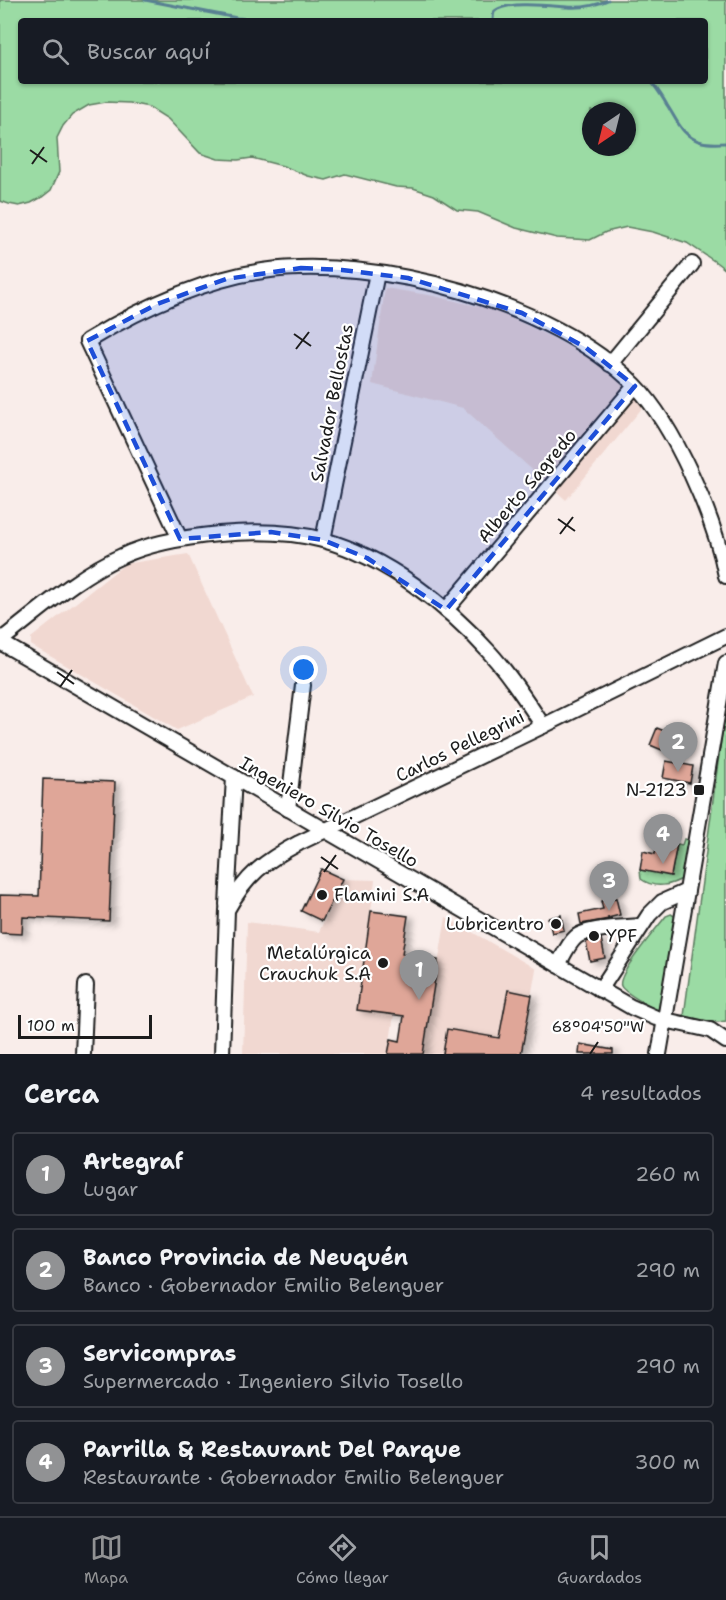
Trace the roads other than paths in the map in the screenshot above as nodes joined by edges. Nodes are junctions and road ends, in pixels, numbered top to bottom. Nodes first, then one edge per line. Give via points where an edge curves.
1 (692, 264) dead end
2 (377, 273) junction
3 (610, 364) junction
4 (635, 386) junction
5 (180, 539) junction
6 (323, 540) junction
7 (724, 555) edge
8 (726, 576) edge
9 (446, 610) junction
10 (726, 636) edge
11 (0, 642) edge
12 (726, 663) edge
13 (303, 685) dead end
14 (543, 726) junction
15 (234, 777) junction
16 (288, 809) junction
17 (326, 830) junction
18 (687, 891) junction
19 (227, 910) junction
20 (641, 927) junction
21 (558, 965) junction
22 (86, 985) dead end
23 (600, 990) junction
24 (665, 1020) junction
25 (726, 1027) edge
26 (710, 1030) junction
27 (726, 1041) edge
28 (83, 1054) edge
29 (222, 1054) edge
30 (659, 1054) edge

1 - 3 street
2 - 3 street via 445,287 522,313
2 - 5 street via 301,268 226,279 157,304 87,341
2 - 6 street, Salvador Bellostas
3 - 4 street
4 - 7 street via 656,410 671,436
4 - 9 street, Alberto Sagredo
5 - 6 street via 271,532
5 - 11 street via 123,555 98,568
6 - 9 street via 394,572
7 - 8 street
9 - 14 street via 491,654
10 - 14 street, Carlos Pellegrini
11 - 15 street, Ingeniero Silvio Tosello
12 - 18 street
13 - 16 street
14 - 17 street, Carlos Pellegrini
15 - 16 street, Ingeniero Silvio Tosello
15 - 19 street, Carlos Pellegrini
16 - 17 street, Ingeniero Silvio Tosello
17 - 19 street, Carlos Pellegrini via 283,851 257,870 245,880
17 - 21 street, Ingeniero Silvio Tosello
18 - 20 street via 662,902
18 - 24 street
19 - 29 street, Carlos Pellegrini
20 - 21 street via 580,934
20 - 23 street
21 - 23 street, Ingeniero Silvio Tosello
22 - 28 street
23 - 24 street, Ingeniero Silvio Tosello via 639,1012
24 - 26 street, Ingeniero Silvio Tosello
24 - 30 street
25 - 26 street, Ingeniero Silvio Tosello
26 - 27 street, Ingeniero Silvio Tosello

